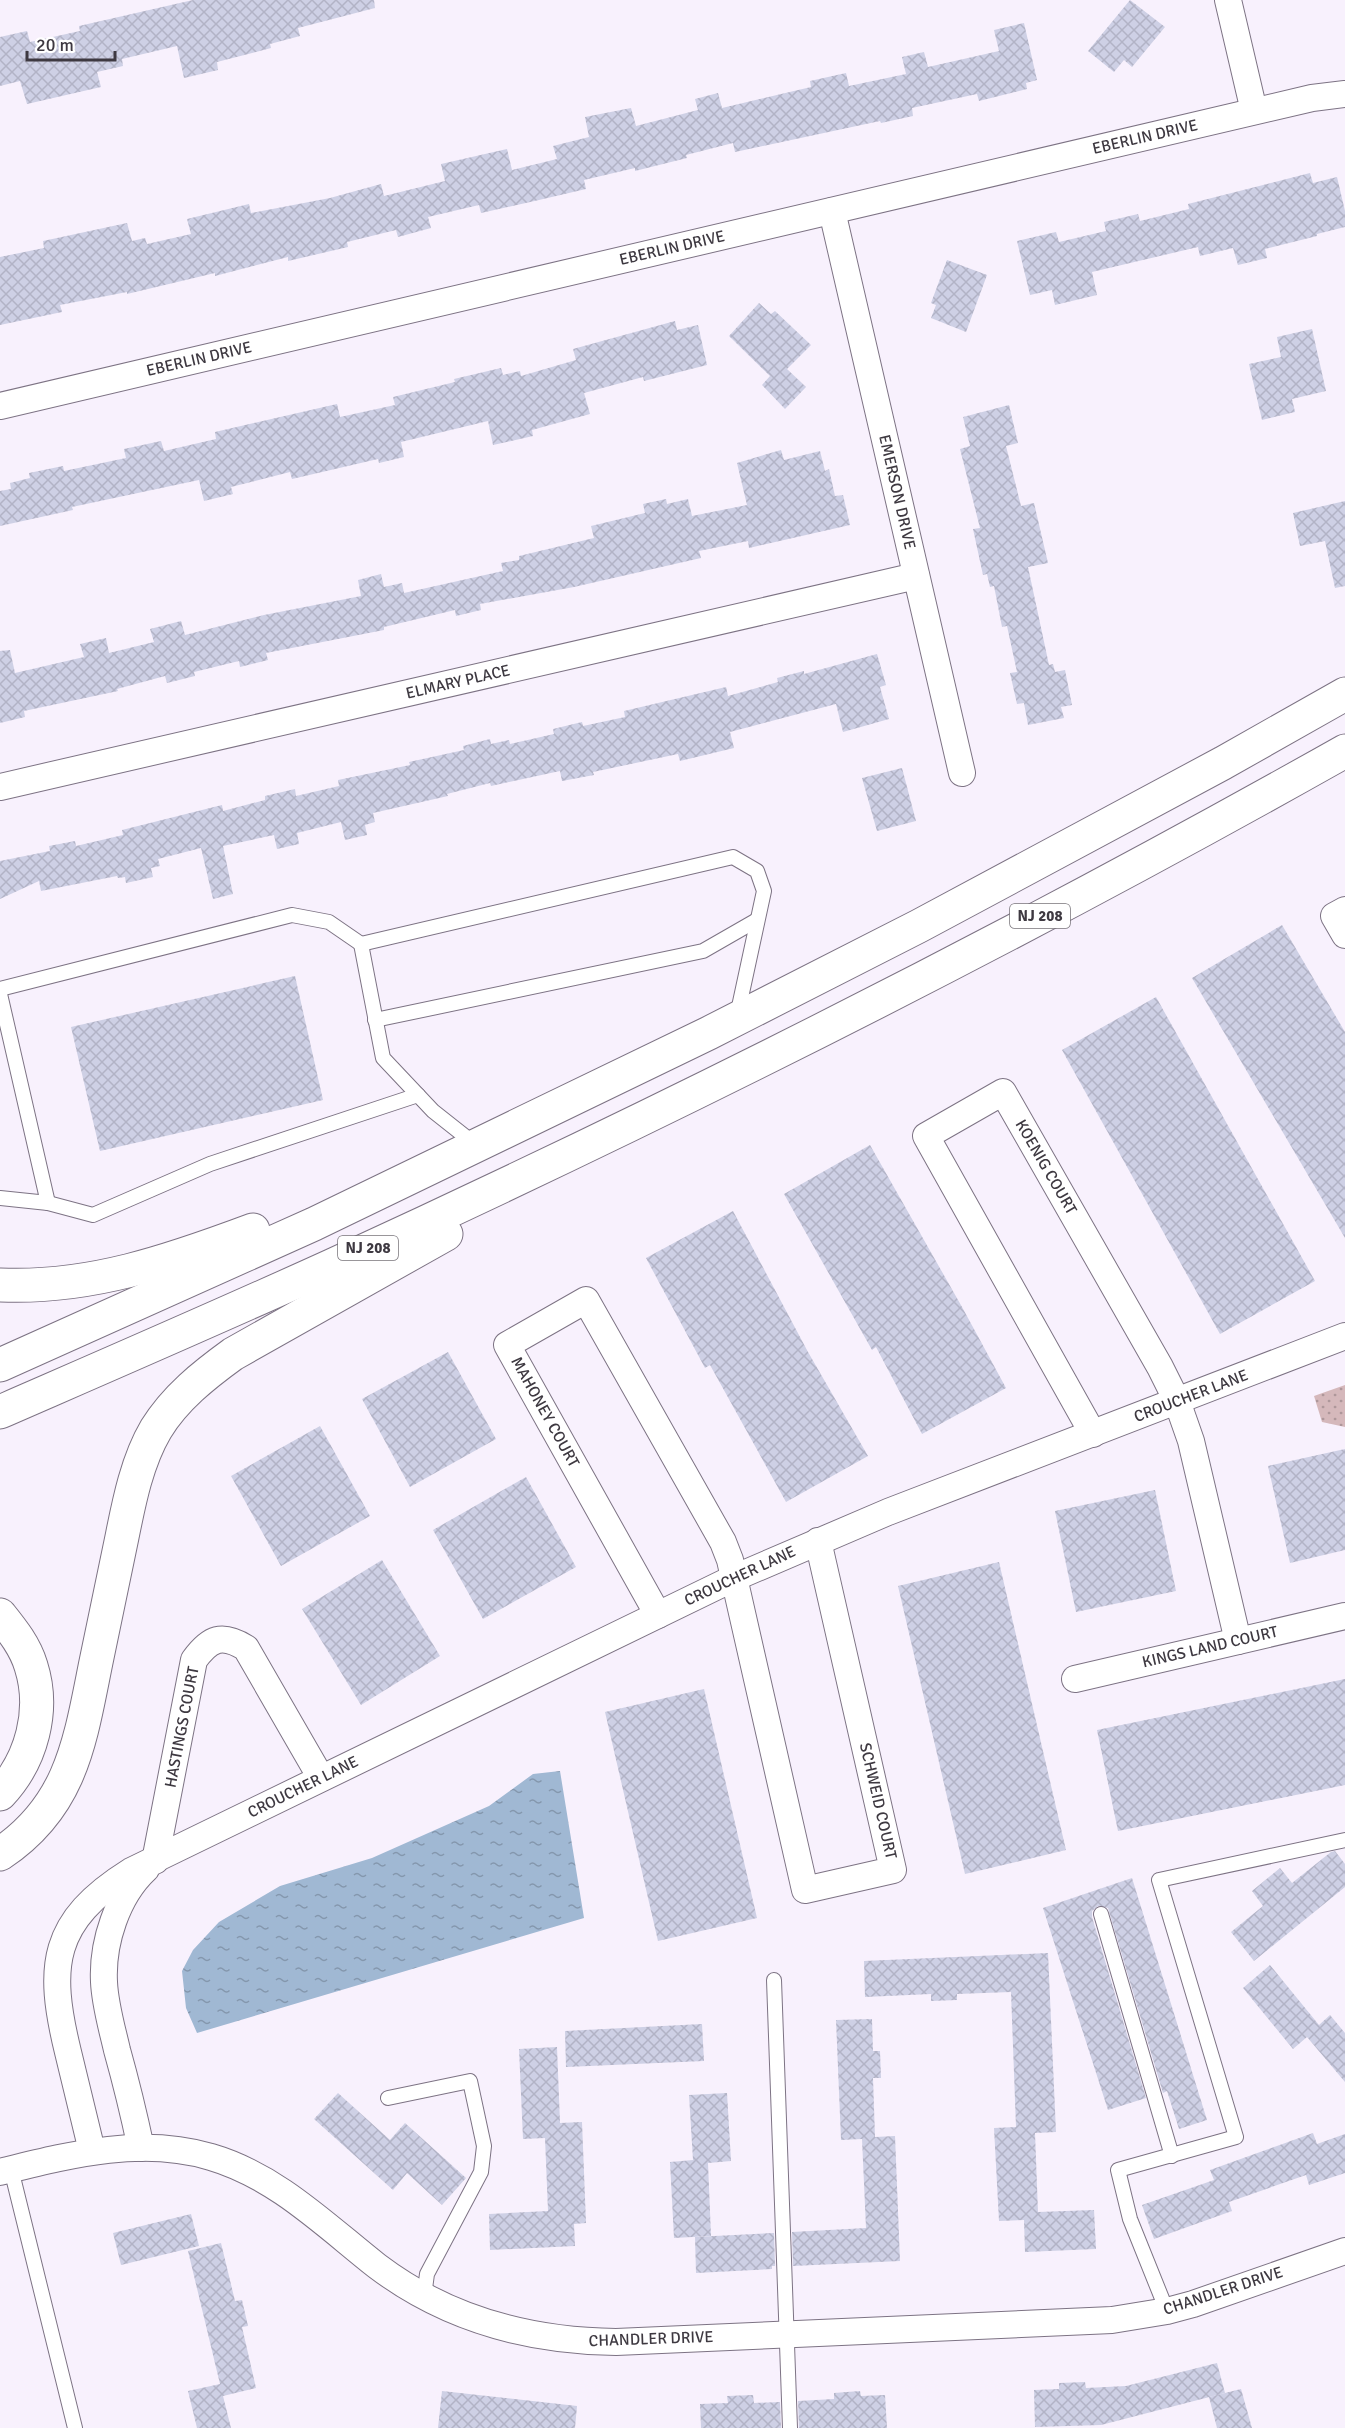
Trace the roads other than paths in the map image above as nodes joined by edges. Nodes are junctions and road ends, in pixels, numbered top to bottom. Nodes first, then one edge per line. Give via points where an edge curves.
1 (1228, 0) edge
2 (1345, 94) edge
3 (1254, 111) junction
4 (832, 210) junction
5 (0, 406) edge
6 (916, 576) junction
7 (1345, 694) edge
8 (1345, 751) edge
9 (962, 772) dead end
10 (0, 787) edge
11 (1345, 910) edge
12 (757, 920) junction
13 (1345, 935) edge
14 (361, 944) junction
15 (0, 991) edge
16 (737, 1017) junction
17 (375, 1020) junction
18 (732, 1074) junction
19 (418, 1095) junction
20 (470, 1150) junction
21 (0, 1198) edge
22 (48, 1203) junction
23 (0, 1286) edge
24 (1345, 1336) edge
25 (0, 1365) edge
26 (1177, 1401) junction
27 (0, 1412) edge
28 (1093, 1434) junction
29 (818, 1541) junction
30 (734, 1578) junction
31 (0, 1615) edge
32 (658, 1615) junction
33 (1345, 1616) edge
34 (1238, 1641) junction
35 (1076, 1679) dead end
36 (321, 1778) junction
37 (0, 1794) edge
38 (1345, 1840) edge
39 (0, 1854) edge
40 (155, 1861) junction
41 (1101, 1914) dead end
42 (774, 1980) dead end
43 (388, 2098) dead end
44 (141, 2148) junction
45 (92, 2151) junction
46 (1172, 2156) junction
47 (6, 2171) edge
48 (1345, 2251) edge
49 (424, 2296) junction
50 (1167, 2311) junction
51 (786, 2334) junction
52 (75, 2428) edge
53 (790, 2428) edge

1 - 3 street
2 - 3 street, EBERLIN DRIVE
3 - 4 street, EBERLIN DRIVE
4 - 5 street, EBERLIN DRIVE
4 - 6 street, EMERSON DRIVE
6 - 9 street, EMERSON DRIVE
6 - 10 street, ELMARY PLACE
7 - 16 highway, NJ 208 via 919,926
8 - 18 highway, NJ 208 via 950,964
11 - 13 street via 1334,916
12 - 14 lane via 764,891 757,871 734,857
12 - 16 lane
12 - 17 lane via 703,951
14 - 15 lane via 329,922 292,915
14 - 17 lane
15 - 22 lane
16 - 20 highway, NJ 208
17 - 19 lane via 383,1058
18 - 27 highway, NJ 208 via 328,1267
18 - 39 highway via 233,1354 176,1402 155,1430 128,1505 81,1740 66,1779 47,1812 17,1843
19 - 20 lane
19 - 22 lane via 210,1164 93,1215
20 - 23 highway via 152,1266 64,1284
20 - 25 highway, NJ 208
21 - 22 lane
24 - 26 street, CROUCHER LANE
26 - 28 street, CROUCHER LANE
26 - 28 street, KOENIG COURT via 1003,1092 926,1136
26 - 34 street, KOENIG COURT via 1191,1441
28 - 29 street, CROUCHER LANE
29 - 30 street, CROUCHER LANE
29 - 30 street, SCHWEID COURT via 894,1870 805,1890
30 - 32 street, CROUCHER LANE
30 - 32 street, MAHONEY COURT via 723,1542 586,1300 507,1345
31 - 37 highway via 17,1635 31,1665 36,1696 35,1727 25,1759
32 - 36 street, CROUCHER LANE
33 - 34 street, KINGS LAND COURT
34 - 35 street, KINGS LAND COURT
36 - 40 street, CROUCHER LANE
36 - 40 street, HASTINGS COURT via 246,1648 232,1639 216,1640 194,1660
38 - 46 lane via 1159,1880 1236,2137
40 - 44 street, CROUCHER LANE via 137,1878 123,1900 105,1954 109,2015
40 - 45 street, CROUCHER LANE via 106,1887 87,1905 70,1928 59,1955 59,2014
41 - 46 lane
42 - 51 lane
43 - 49 lane via 470,2081 484,2146 481,2172 427,2274
44 - 45 street, CHANDLER DRIVE
44 - 49 street, CHANDLER DRIVE via 209,2157 268,2181
45 - 47 street, CHANDLER DRIVE
46 - 50 lane via 1118,2170 1130,2219
47 - 52 lane
48 - 50 street, CHANDLER DRIVE
49 - 51 street, CHANDLER DRIVE via 496,2326 575,2341
50 - 51 street, CHANDLER DRIVE via 1112,2320
51 - 53 lane

